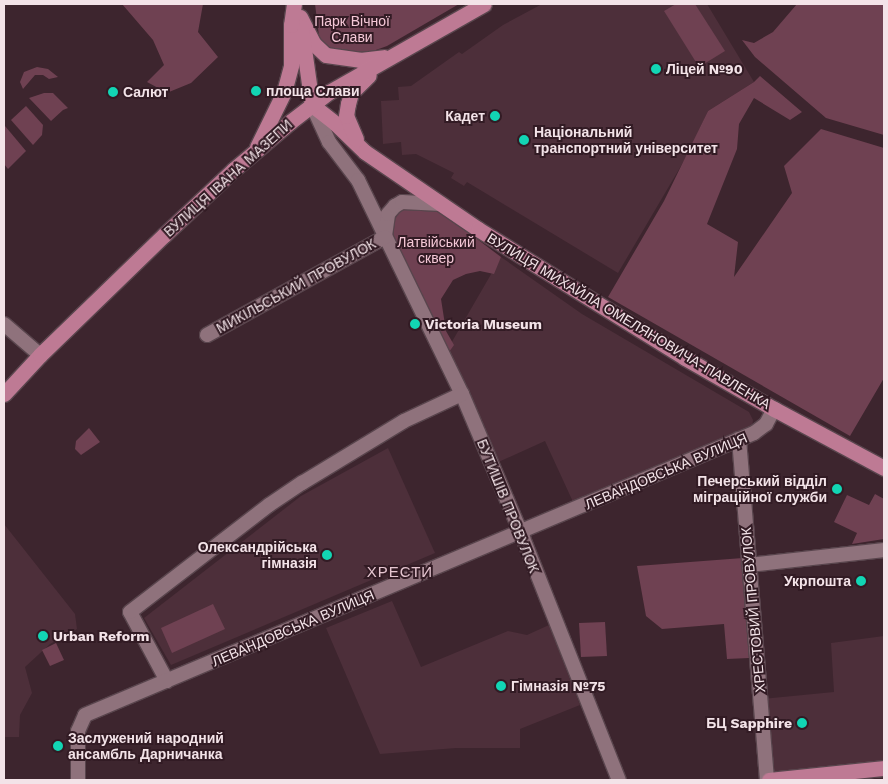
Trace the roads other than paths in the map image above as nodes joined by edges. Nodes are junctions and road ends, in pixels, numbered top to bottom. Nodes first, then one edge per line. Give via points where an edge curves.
1 (484, 4) edge
2 (298, 8) edge
3 (392, 57) junction
4 (312, 105) junction
5 (365, 152) junction
6 (248, 158) junction
7 (441, 204) junction
8 (385, 237) junction
9 (4, 324) edge
10 (207, 335) dead end
11 (40, 355) junction
12 (4, 394) edge
13 (462, 394) junction
14 (774, 410) junction
15 (739, 439) junction
16 (884, 468) edge
17 (520, 533) junction
18 (884, 550) edge
19 (749, 565) junction
20 (166, 681) junction
21 (884, 768) edge
22 (78, 780) edge
23 (619, 780) edge
24 (768, 780) edge

1 - 3 main road, ВУЛИЦЯ ІВАНА МАЗЕПИ
2 - 3 main road via 314,44 326,55 360,60
2 - 4 main road
2 - 6 main road via 291,25 291,66 284,92 260,143
3 - 4 main road, ВУЛИЦЯ ІВАНА МАЗЕПИ
3 - 5 main road via 351,93 346,116 351,132
4 - 5 main road, ВУЛИЦЯ МИХАЙЛА ОМЕЛЯНОВИЧА-ПАВЛЕНКА
4 - 6 main road, ВУЛИЦЯ ІВАНА МАЗЕПИ
4 - 8 street, БУТИШІВ ПРОВУЛОК via 329,142 358,180
5 - 7 main road, ВУЛИЦЯ МИХАЙЛА ОМЕЛЯНОВИЧА-ПАВЛЕНКА
6 - 11 main road, ВУЛИЦЯ ІВАНА МАЗЕПИ
7 - 8 street via 410,201 395,206 388,214
7 - 14 main road, ВУЛИЦЯ МИХАЙЛА ОМЕЛЯНОВИЧА-ПАВЛЕНКА
8 - 10 street, МИКІЛЬСЬКИЙ ПРОВУЛОК
8 - 13 street, БУТИШІВ ПРОВУЛОК
9 - 11 street
11 - 12 main road, ВУЛИЦЯ ІВАНА МАЗЕПИ
13 - 17 street, БУТИШІВ ПРОВУЛОК
13 - 20 street via 404,422 302,482 130,612
14 - 15 street, ЛЕВАНДОВСЬКА ВУЛИЦЯ via 766,424
14 - 16 main road, ВУЛИЦЯ МИХАЙЛА ОМЕЛЯНОВИЧА-ПАВЛЕНКА
15 - 17 street, ЛЕВАНДОВСЬКА ВУЛИЦЯ
15 - 19 street, ХРЕСТОВИЙ ПРОВУЛОК
17 - 20 street, ЛЕВАНДОВСЬКА ВУЛИЦЯ
17 - 23 street, БУТИШІВ ПРОВУЛОК
18 - 19 street
19 - 24 street, ХРЕСТОВИЙ ПРОВУЛОК
20 - 22 street, ЛЕВАНДОВСЬКА ВУЛИЦЯ via 86,715 78,731
21 - 24 main road

